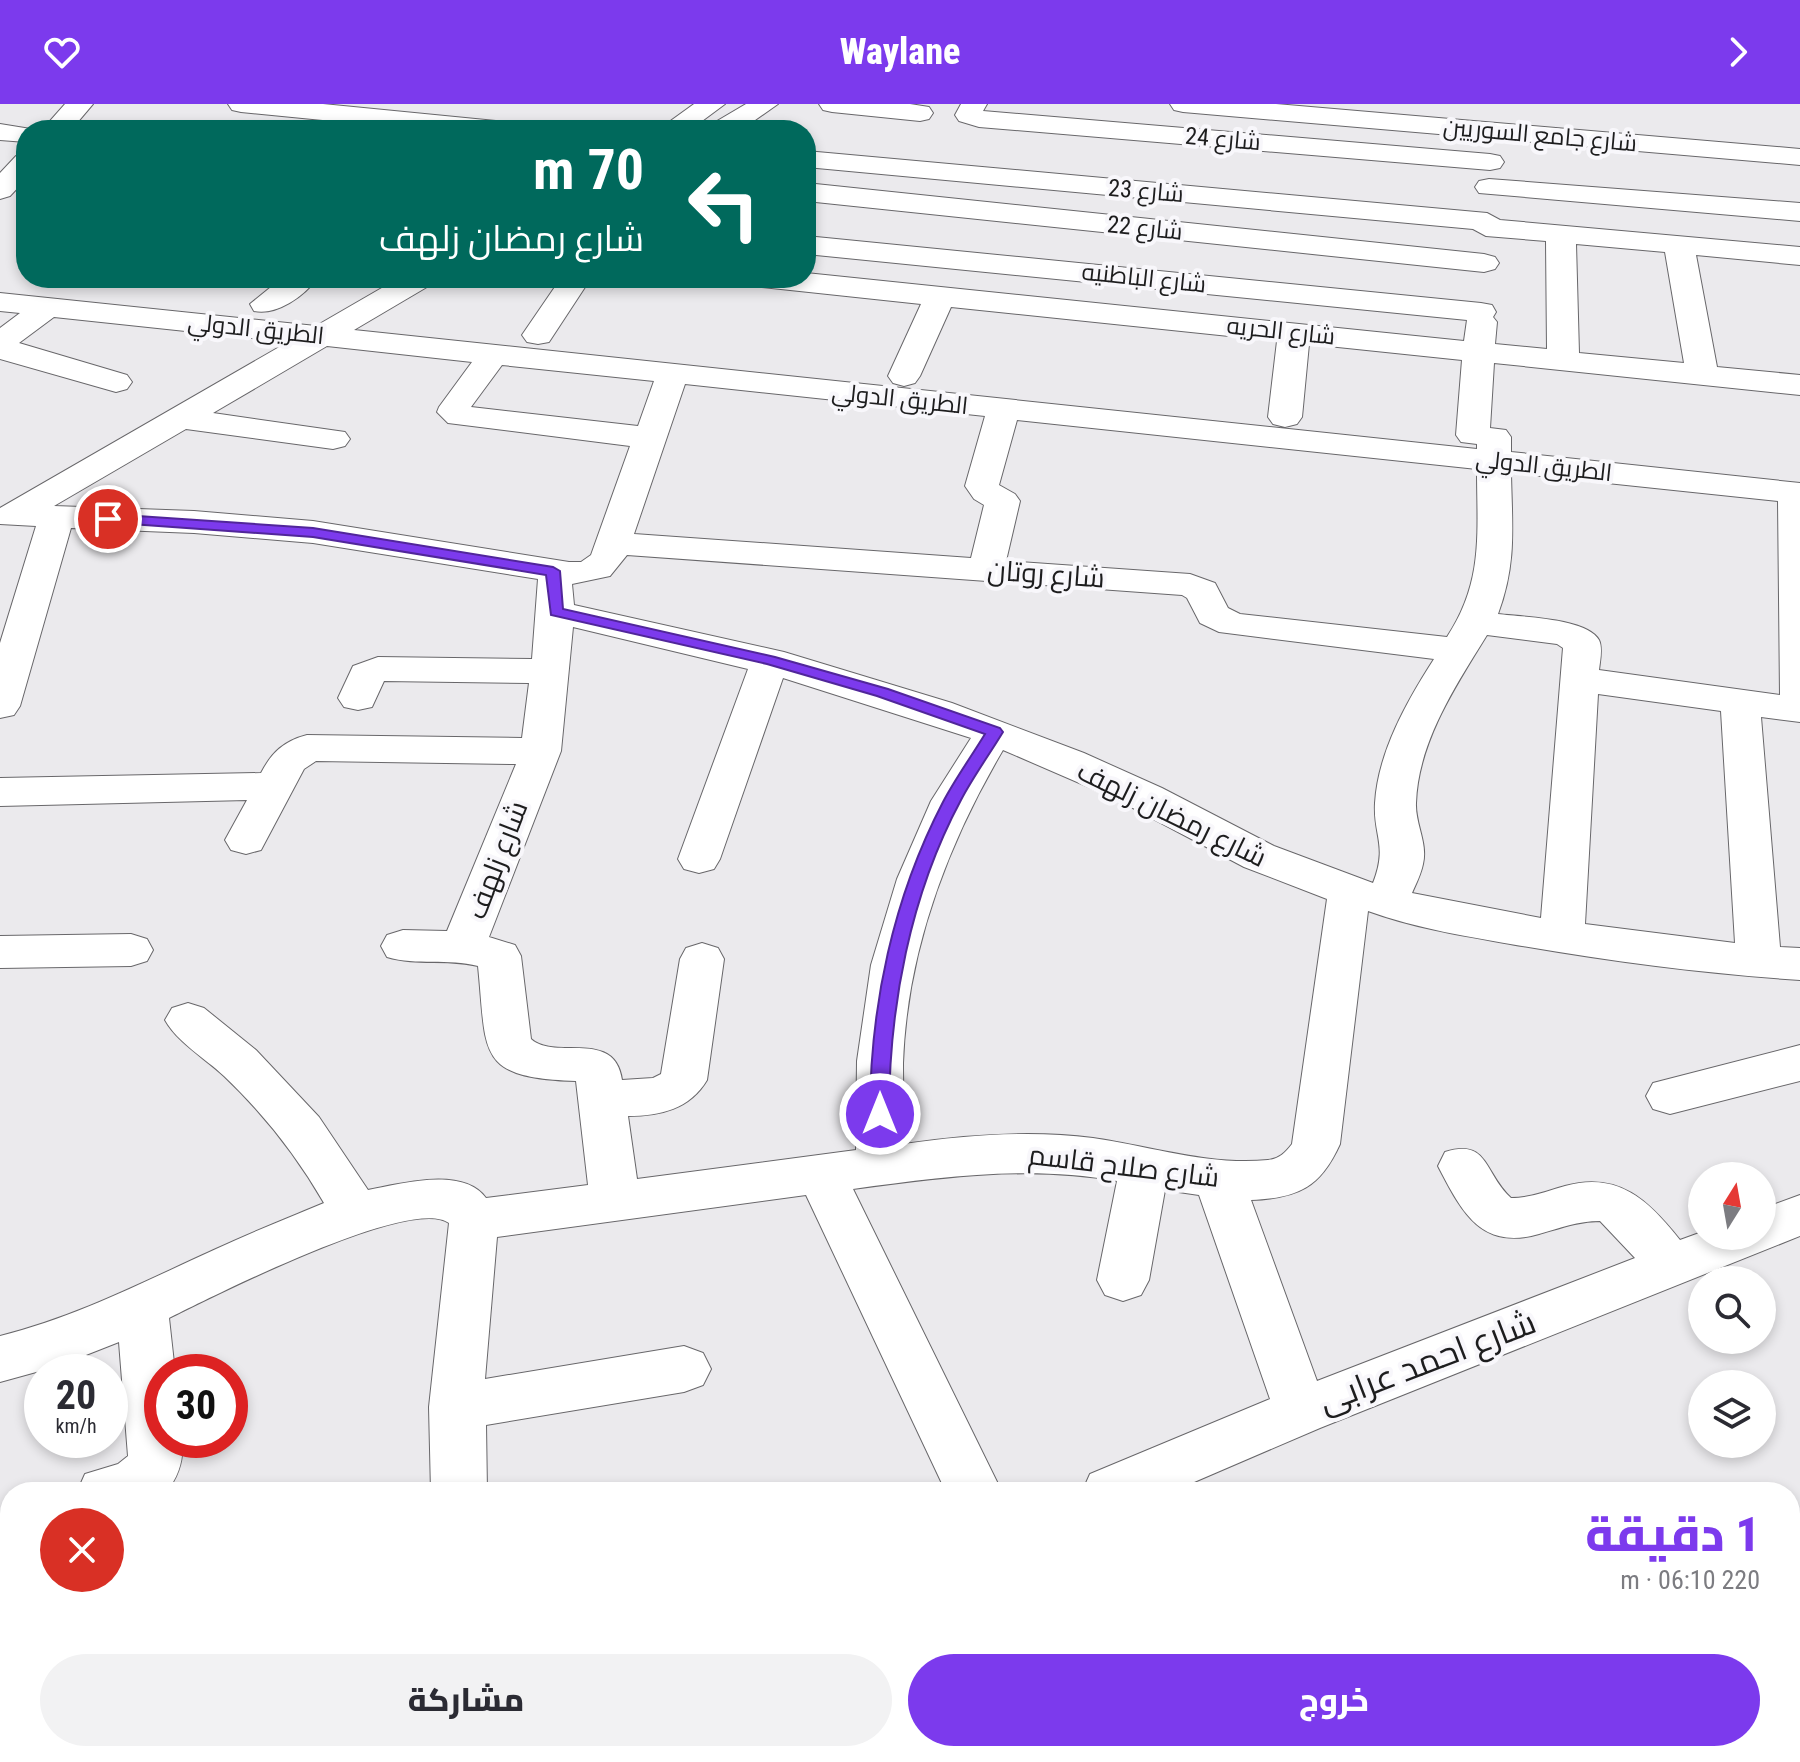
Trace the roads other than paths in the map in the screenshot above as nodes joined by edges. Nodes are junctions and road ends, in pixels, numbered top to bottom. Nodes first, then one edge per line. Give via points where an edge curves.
1 (80, 104) edge
2 (241, 104) edge
3 (712, 104) edge
4 (765, 104) edge
5 (832, 104) edge
6 (974, 104) edge
7 (1183, 104) edge
8 (317, 111) junction
9 (920, 113) dead end
10 (1496, 117) edge
11 (65, 120) edge
12 (306, 120) edge
13 (407, 120) edge
14 (687, 120) edge
15 (739, 120) edge
16 (1800, 157) edge
17 (816, 160) edge
18 (16, 174) edge
19 (1490, 174) junction
20 (0, 192) edge
21 (816, 193) edge
22 (1800, 212) edge
23 (1486, 225) junction
24 (1561, 234) junction
25 (1679, 245) junction
26 (816, 246) edge
27 (1800, 256) edge
28 (1484, 263) junction
29 (816, 283) edge
30 (119, 288) edge
31 (288, 288) edge
32 (403, 288) edge
33 (569, 288) edge
34 (940, 296) junction
35 (0, 302) edge
36 (265, 304) junction
37 (48, 307) junction
38 (1481, 312) junction
39 (354, 315) junction
40 (1294, 332) junction
41 (538, 335) junction
42 (319, 336) junction
43 (1479, 351) junction
44 (493, 355) junction
45 (1563, 360) junction
46 (1702, 375) junction
47 (672, 376) junction
48 (904, 376) junction
49 (116, 382) dead end
50 (1800, 385) edge
51 (1003, 410) junction
52 (1285, 417) junction
53 (181, 418) junction
54 (651, 438) junction
55 (333, 439) dead end
56 (1487, 445) junction
57 (1798, 485) edge
58 (23, 508) edge
59 (614, 543) junction
60 (986, 570) junction
61 (554, 592) junction
62 (1798, 592) edge
63 (1466, 636) junction
64 (770, 660) junction
65 (549, 671) junction
66 (1581, 680) junction
67 (358, 698) dead end
68 (1800, 700) edge
69 (1740, 702) junction
70 (0, 706) edge
71 (1800, 710) edge
72 (994, 732) junction
73 (541, 751) junction
74 (275, 786) junction
75 (0, 792) edge
76 (246, 840) dead end
77 (699, 859) dead end
78 (1368, 897) junction
79 (1562, 937) junction
80 (403, 946) dead end
81 (469, 947) junction
82 (131, 950) dead end
83 (0, 952) edge
84 (702, 959) dead end
85 (1759, 962) junction
86 (1800, 964) edge
87 (188, 1020) dead end
88 (1800, 1063) edge
89 (1670, 1096) dead end
90 (601, 1098) junction
91 (1145, 1165) junction
92 (880, 1166) junction
93 (1462, 1166) dead end
94 (821, 1174) junction
95 (1218, 1178) junction
96 (615, 1199) junction
97 (355, 1212) junction
98 (1800, 1215) edge
99 (474, 1220) junction
100 (1776, 1224) edge
101 (1711, 1250) edge
102 (1671, 1266) junction
103 (1123, 1280) dead end
104 (142, 1308) junction
105 (0, 1359) edge
106 (684, 1369) dead end
107 (456, 1407) junction
108 (1301, 1411) junction
109 (139, 1482) edge
110 (459, 1482) edge
111 (969, 1482) edge
112 (1134, 1482) edge

1 - 11 street
2 - 8 street
3 - 14 street
4 - 15 street
5 - 9 street
6 - 19 street, شارع 24 via 968,115 979,119
7 - 10 street, شارع جامع السوريين
8 - 12 street
8 - 13 street
10 - 16 street, شارع جامع السوريين
10 - 19 street, شارع صلاح قاسم
17 - 23 street, شارع 23
18 - 20 street
19 - 22 street
19 - 23 street, شارع صلاح قاسم
21 - 28 street, شارع 22
23 - 24 street, شارع 23
23 - 28 street, شارع صلاح قاسم
24 - 25 street, شارع 23
24 - 45 street
25 - 27 street, شارع 23
25 - 46 street
26 - 38 street, شارع الباطنيه
28 - 38 street, شارع صلاح قاسم
29 - 34 street, شارع الحريه
30 - 36 street, الطريق الدولي
31 - 36 street
32 - 39 street
33 - 41 street
34 - 40 street, شارع الحريه
34 - 48 street
35 - 37 street, الطريق الدولي
36 - 39 street, الطريق الدولي
37 - 42 street, الطريق الدولي
37 - 49 street via 4,340 3,350
38 - 43 street, شارع صلاح قاسم
39 - 41 street, الطريق الدولي
39 - 42 street
40 - 43 street, شارع الحريه
40 - 52 street
41 - 48 street, الطريق الدولي
42 - 44 street, الطريق الدولي
42 - 53 street
43 - 45 street, شارع الحريه
43 - 56 street, شارع صلاح قاسم
44 - 47 street, الطريق الدولي
44 - 54 street via 455,407 460,416
45 - 46 street, شارع الحريه
46 - 50 street, شارع الحريه
47 - 51 street, الطريق الدولي
47 - 54 street
48 - 52 street, الطريق الدولي
51 - 56 street, الطريق الدولي
51 - 60 street via 982,486 1003,501
52 - 56 street, الطريق الدولي
53 - 55 street
53 - 58 street
54 - 59 street
56 - 57 street, الطريق الدولي
56 - 63 street, شارع صلاح قاسم via 1495,560 1489,592
57 - 62 street
58 - 61 street via 313,532
58 - 70 street
59 - 60 street, شارع روتان
59 - 61 street via 602,567
60 - 63 street, شارع روتان via 1190,585 1202,591 1213,615 1232,624
61 - 64 street, شارع رمضان زلهف
61 - 65 street, شارع زلهف
62 - 68 street
63 - 66 street, شارع روتان via 1576,638 1583,649
63 - 78 street, شارع صلاح قاسم via 1416,727 1401,770 1395,805 1402,864
64 - 72 street, شارع رمضان زلهف via 883,692
64 - 77 street
65 - 67 street via 378,669 367,674
65 - 73 street, شارع زلهف
66 - 69 street
66 - 79 street
69 - 71 street
69 - 85 street
72 - 78 street, شارع رمضان زلهف via 1146,798 1274,863
72 - 92 street via 952,801 929,853 893,965 880,1061
73 - 74 street via 307,748 288,761
73 - 81 street, شارع زلهف via 467,936
74 - 75 street
74 - 76 street
78 - 79 street, شارع رمضان زلهف via 1462,922
78 - 95 street, شارع صلاح قاسم via 1308,1163 1289,1176
79 - 85 street, شارع رمضان زلهف
80 - 81 street
81 - 90 street, شارع زلهف via 499,956 509,1045 516,1054 539,1065 593,1067
82 - 83 street
84 - 90 street via 683,1080 677,1089 657,1096
85 - 86 street, شارع رمضان زلهف
87 - 97 street via 260,1079 296,1119
88 - 89 street
90 - 96 street, شارع زلهف
91 - 92 street, شارع صلاح قاسم via 1002,1153
91 - 95 street, شارع صلاح قاسم
91 - 103 street
92 - 94 street, شارع صلاح قاسم
93 - 102 street via 1499,1216 1520,1217 1586,1199 1618,1207
94 - 96 street, شارع صلاح قاسم
94 - 111 street
95 - 108 street
96 - 99 street, شارع صلاح قاسم
97 - 99 street via 433,1198 465,1207
97 - 104 street
98 - 100 street
99 - 107 street
101 - 102 street, شارع احمد عرابى
102 - 108 street, شارع احمد عرابى
104 - 105 street via 58,1344
104 - 109 street via 156,1460
106 - 107 street
107 - 110 street
108 - 112 street, شارع احمد عرابى

